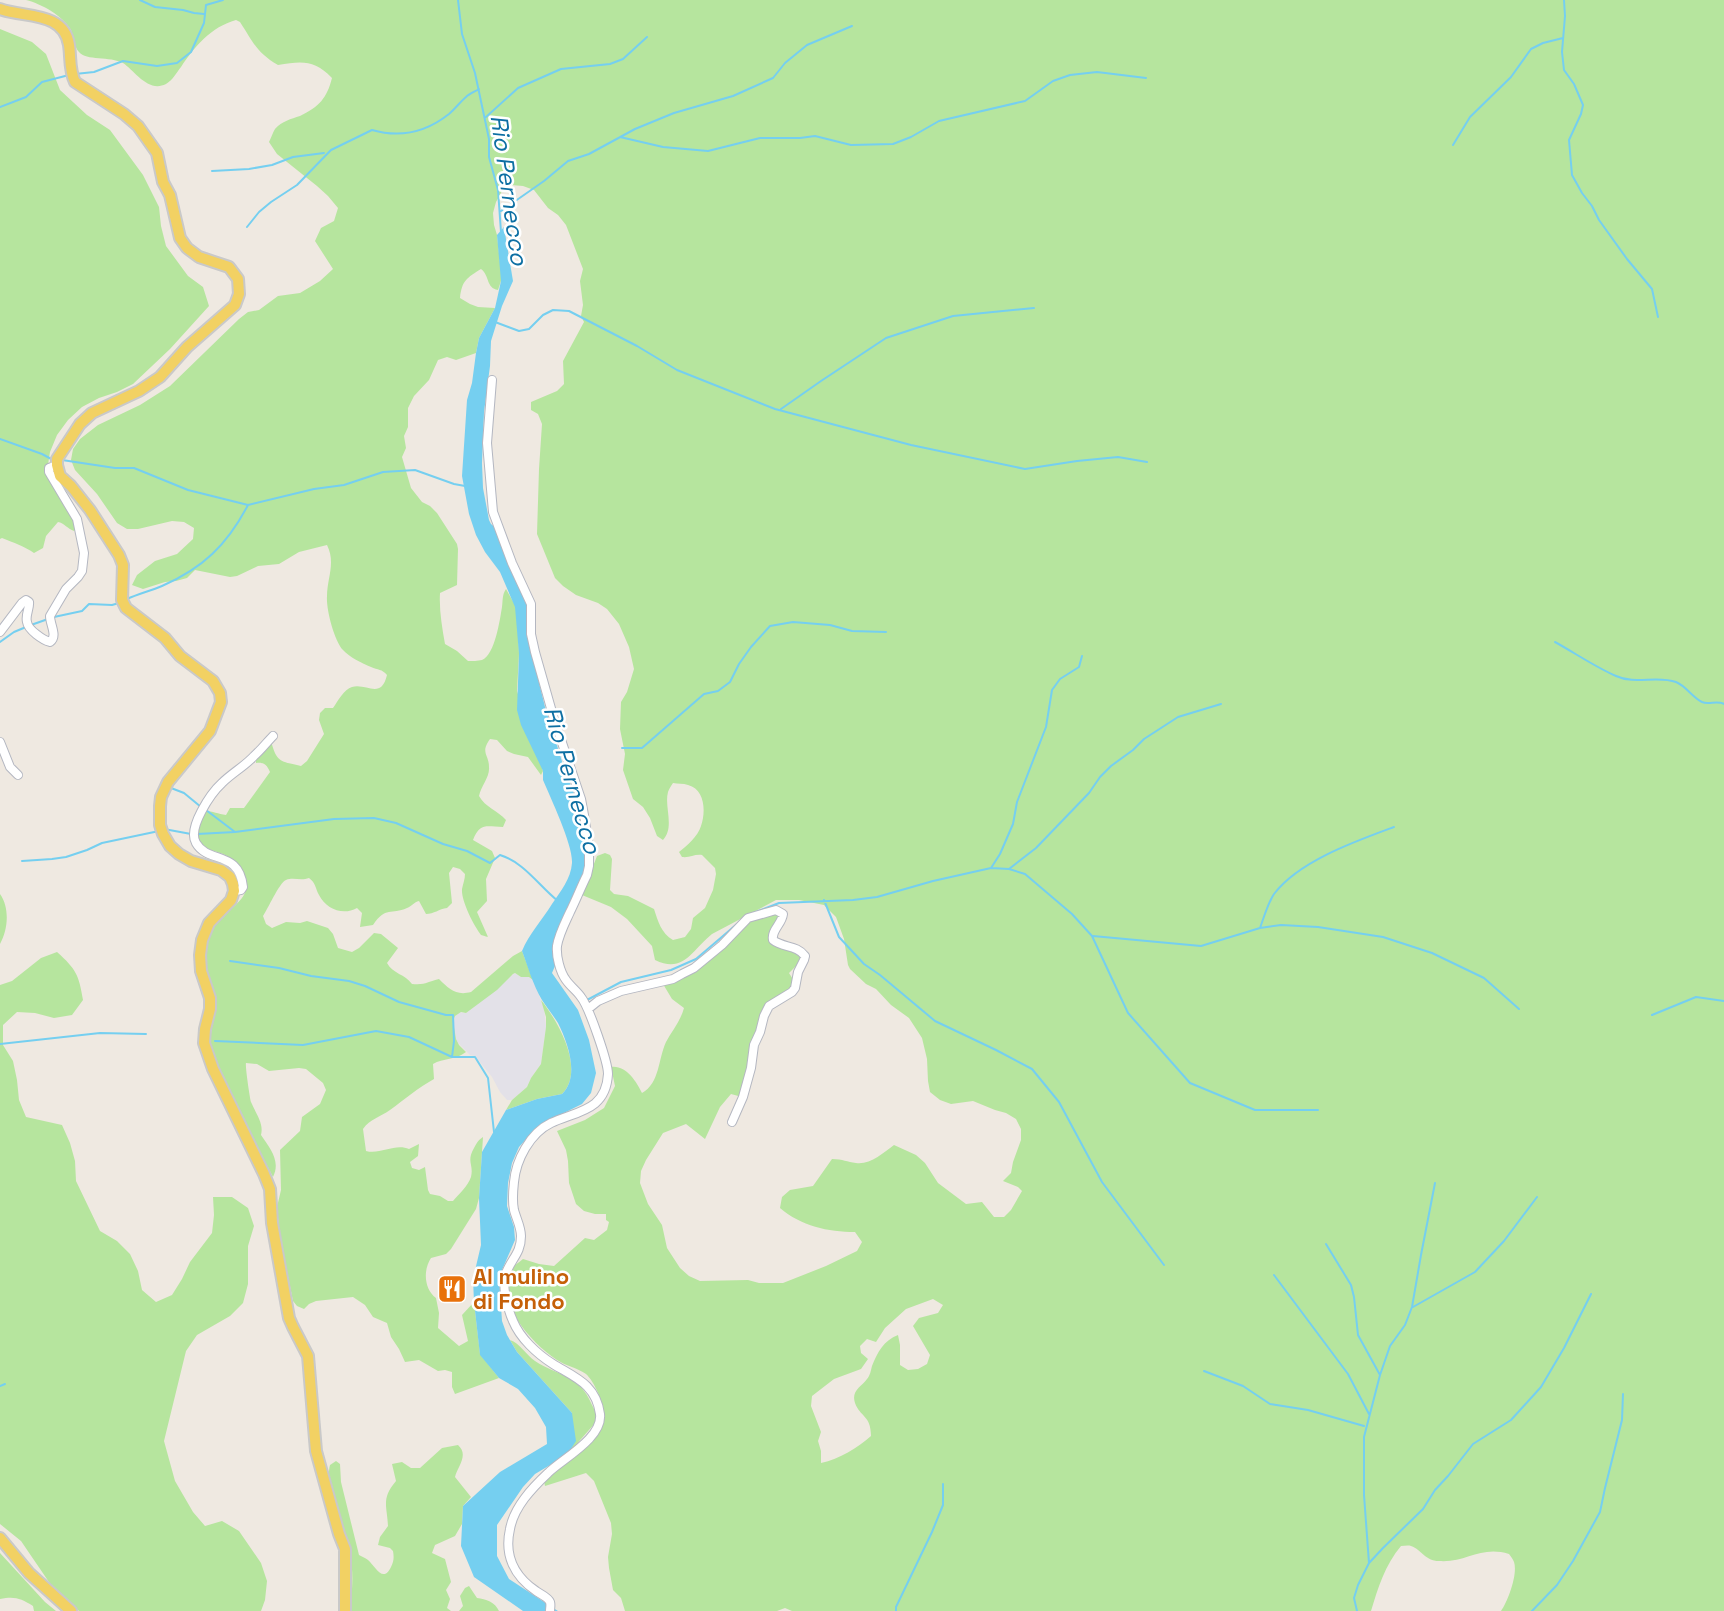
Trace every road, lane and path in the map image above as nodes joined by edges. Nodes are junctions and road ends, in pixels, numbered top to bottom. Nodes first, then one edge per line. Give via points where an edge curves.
1 (0, 9) edge
2 (492, 380) dead end
3 (57, 465) junction
4 (0, 632) edge
5 (273, 735) dead end
6 (0, 742) edge
7 (18, 775) dead end
8 (234, 891) junction
9 (585, 1004) junction
10 (732, 1122) dead end
11 (0, 1538) edge
12 (550, 1608) edge
13 (71, 1611) edge
14 (345, 1611) edge

1 - 3 main road via 57,23 69,43 75,82 138,126 157,153 180,238 187,249 229,267 238,279 235,305 160,377 80,423
2 - 9 street via 487,442 493,512 531,604 535,652 585,820 589,866 557,951 561,972
3 - 4 street via 49,468 49,472 76,519 84,553 82,571 50,616 53,640 44,640 28,625 30,605 26,600
3 - 8 main road via 60,476 90,510 119,555 126,608 213,681 220,693 221,702 210,731 161,796 160,825 170,846 190,861 221,870 230,877
5 - 8 street via 253,758 221,783 193,831 201,849 229,861 236,869 243,887
6 - 7 street via 10,767
8 - 14 main road via 231,900 209,923 202,940 201,971 210,998 204,1043 270,1189 289,1318 308,1356 315,1451 345,1550
9 - 10 street via 673,979 694,968 748,918 776,910 783,914 773,940 798,950 804,960 792,992 766,1009 743,1097
9 - 12 street via 608,1067 606,1087 594,1104 543,1127 520,1158 513,1198 522,1232 521,1245 505,1275 507,1305 519,1332 552,1364 583,1381 600,1414 597,1430 550,1471 519,1506 509,1530 514,1570 547,1598
11 - 13 main road via 29,1574

